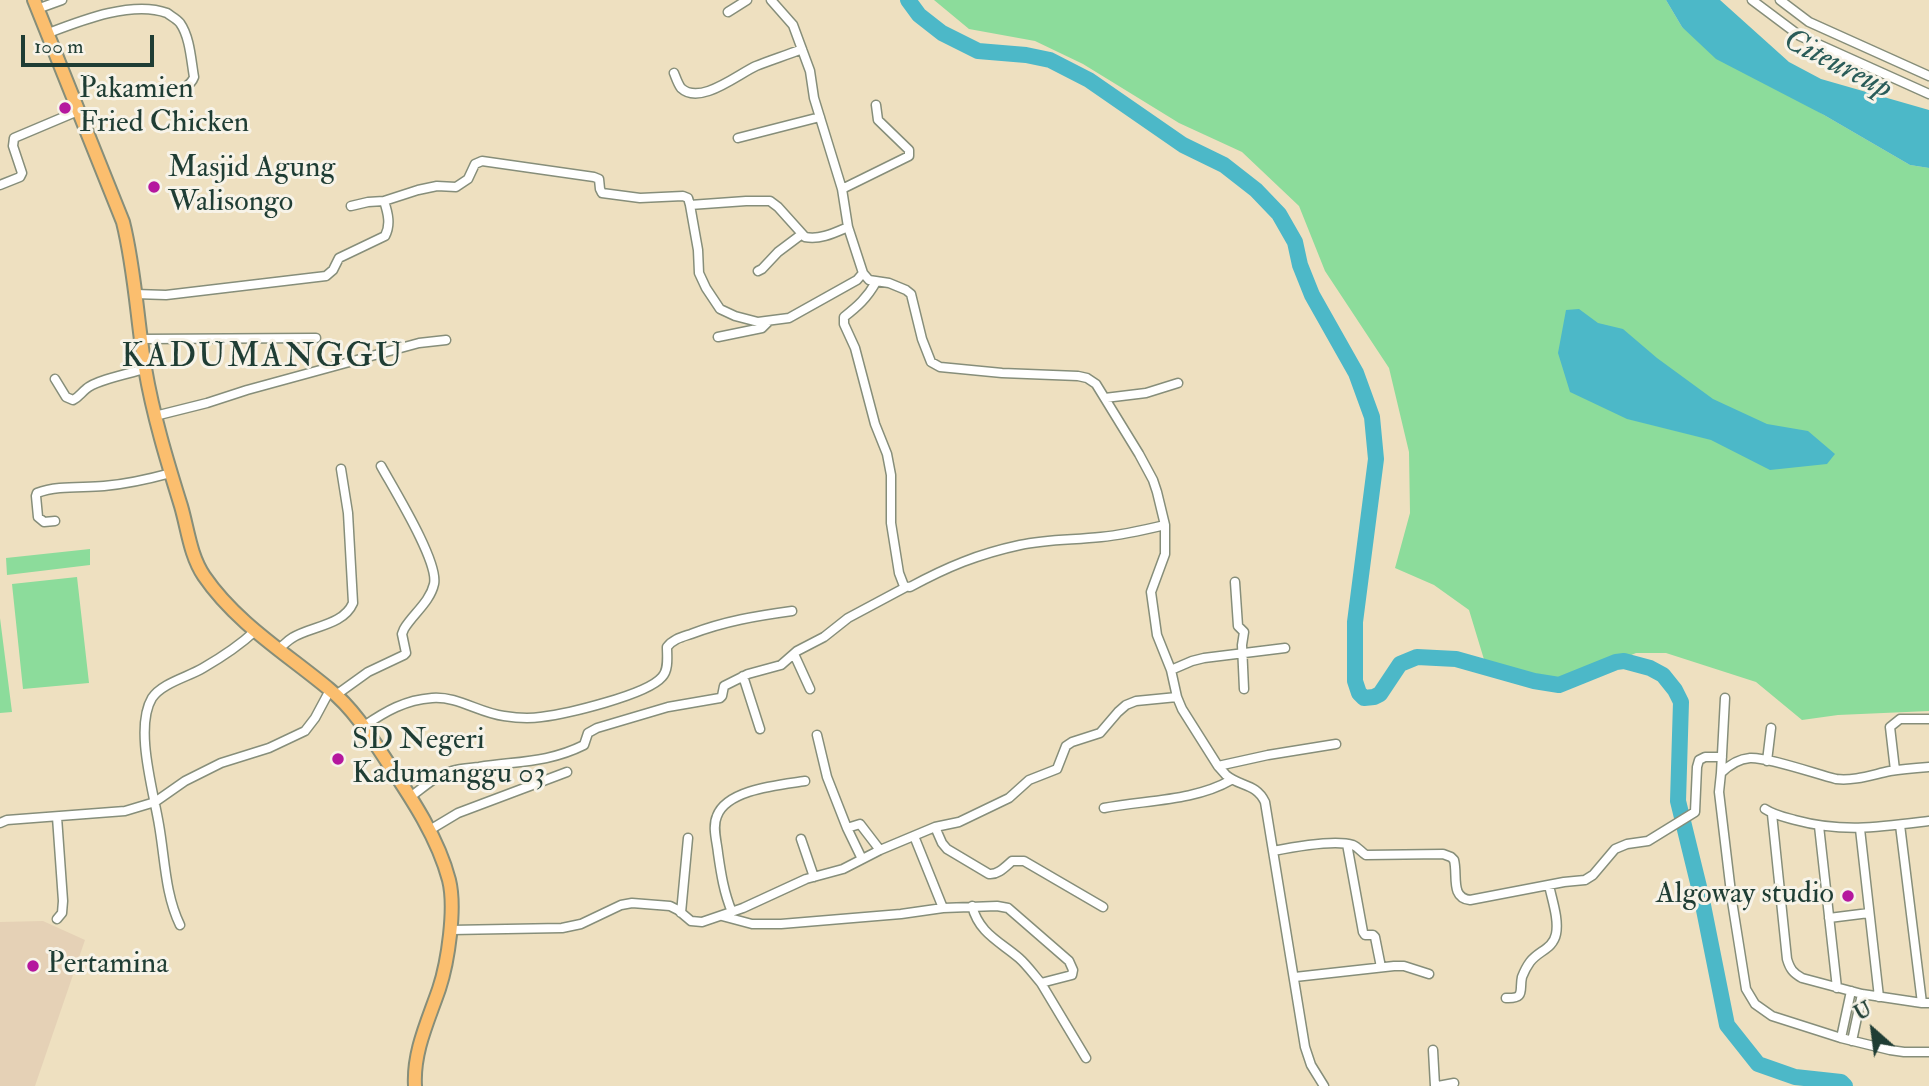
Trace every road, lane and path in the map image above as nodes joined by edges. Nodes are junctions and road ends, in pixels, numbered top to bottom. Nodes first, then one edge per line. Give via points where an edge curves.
1 (62, 0) edge
2 (747, 0) edge
3 (771, 0) edge
4 (1752, 0) edge
5 (1780, 0) edge
6 (35, 4) edge
7 (729, 12) dead end
8 (46, 34) junction
9 (802, 49) junction
10 (674, 73) dead end
11 (1929, 76) edge
12 (167, 93) dead end
13 (1929, 94) edge
14 (876, 105) dead end
15 (78, 111) junction
16 (820, 117) junction
17 (738, 138) dead end
18 (0, 185) edge
19 (842, 189) junction
20 (384, 201) junction
21 (690, 205) junction
22 (351, 206) dead end
23 (848, 227) junction
24 (802, 234) junction
25 (758, 271) dead end
26 (863, 273) junction
27 (876, 282) junction
28 (135, 293) junction
29 (769, 321) junction
30 (718, 337) dead end
31 (316, 338) dead end
32 (141, 339) junction
33 (446, 340) dead end
34 (145, 369) junction
35 (55, 379) dead end
36 (1178, 383) dead end
37 (1105, 398) junction
38 (155, 416) junction
39 (381, 466) dead end
40 (341, 469) dead end
41 (171, 473) junction
42 (55, 521) dead end
43 (1165, 525) junction
44 (1235, 582) dead end
45 (906, 587) junction
46 (792, 611) dead end
47 (255, 631) junction
48 (1285, 648) dead end
49 (278, 649) junction
50 (794, 654) junction
51 (1242, 654) junction
52 (1171, 670) junction
53 (743, 676) junction
54 (810, 689) dead end
55 (1244, 689) dead end
56 (333, 693) junction
57 (1177, 697) junction
58 (1725, 698) dead end
59 (1929, 719) edge
60 (364, 726) junction
61 (1771, 728) dead end
62 (760, 729) dead end
63 (817, 735) dead end
64 (1336, 744) dead end
65 (1722, 757) junction
66 (1767, 761) junction
67 (1218, 766) junction
68 (1929, 767) edge
69 (1895, 770) junction
70 (567, 772) dead end
71 (1721, 773) junction
72 (1231, 780) junction
73 (805, 781) dead end
74 (411, 797) junction
75 (155, 802) junction
76 (1104, 808) dead end
77 (57, 817) junction
78 (1929, 821) edge
79 (0, 823) edge
80 (1900, 825) junction
81 (1819, 826) junction
82 (935, 827) junction
83 (847, 828) junction
84 (1860, 829) junction
85 (428, 831) junction
86 (914, 836) junction
87 (688, 838) dead end
88 (801, 839) dead end
89 (1347, 844) junction
90 (880, 850) junction
91 (1273, 851) junction
92 (862, 859) junction
93 (814, 877) junction
94 (1549, 884) junction
95 (972, 906) junction
96 (1103, 907) dead end
97 (943, 908) junction
98 (732, 912) junction
99 (681, 913) junction
100 (1869, 913) junction
101 (722, 916) junction
102 (1829, 918) junction
103 (57, 919) dead end
104 (180, 925) dead end
105 (450, 930) junction
106 (1381, 967) junction
107 (1429, 974) dead end
108 (1295, 977) junction
109 (1041, 983) junction
110 (1838, 988) junction
111 (1851, 991) junction
112 (1863, 994) junction
113 (1879, 997) junction
114 (1506, 999) dead end
115 (1925, 1003) edge
116 (1841, 1038) junction
117 (1852, 1041) junction
118 (1433, 1050) dead end
119 (1929, 1052) edge
120 (1086, 1058) dead end
121 (1454, 1083) dead end
122 (415, 1086) edge
123 (1324, 1086) edge
124 (1436, 1086) edge

1 - 6 street
2 - 7 street
3 - 9 street via 793,25
4 - 13 street via 1800,36
5 - 11 street via 1808,22
6 - 8 main road
8 - 12 street via 122,6 160,9 179,23 186,37 194,77 188,86
8 - 15 main road
9 - 10 street via 697,94 680,87
9 - 16 street
14 - 19 street via 878,120 909,150 909,156
15 - 18 street via 14,138 22,173
15 - 28 main road via 123,222
16 - 17 street
16 - 19 street
19 - 23 street
20 - 21 street via 418,190 456,187 481,161 594,177 603,193 640,198 683,196
20 - 22 street
20 - 28 street via 389,222 385,236 340,258 326,276 166,295
21 - 24 street via 770,201
21 - 29 street via 699,273 720,309 746,320
23 - 24 street via 815,238
23 - 26 street
24 - 25 street
26 - 27 street
26 - 29 street via 789,318
27 - 37 street via 911,294 935,366 1078,376 1096,384
27 - 45 street via 863,302 844,317 844,324 887,454 891,523 899,573
28 - 32 main road
29 - 30 street via 762,328
31 - 32 street
32 - 34 main road
33 - 38 street via 424,342
34 - 35 street via 86,388 74,400 66,397
34 - 38 main road
36 - 37 street
37 - 43 street via 1153,480
38 - 41 main road
39 - 56 street via 433,568 434,587 404,629 404,655
40 - 49 street via 353,603 337,620 292,638
41 - 42 street via 142,481 37,493 38,517
41 - 47 main road via 201,569
43 - 45 street via 1133,533 1021,545 961,561
43 - 52 street via 1164,561 1152,585 1151,600 1157,635
44 - 51 street via 1238,626 1244,631
45 - 50 street
46 - 60 street via 714,625 675,640 667,647 667,670 660,680 622,697 568,712 508,717 435,698 397,705
47 - 49 main road
47 - 75 street via 239,646 153,696 147,710 146,753
48 - 51 street
49 - 56 main road
50 - 53 street via 781,666
50 - 54 street
51 - 52 street via 1204,658
51 - 55 street
52 - 57 street
53 - 62 street
53 - 74 street via 724,686 720,698 597,727 588,733 584,745 559,756 453,770
56 - 60 main road
56 - 75 street via 305,731 221,763
57 - 67 street
57 - 82 street via 1126,705 1100,733 1066,746 1057,769 1029,780 1000,803 959,822
58 - 65 street
59 - 69 street via 1900,719 1890,727
60 - 74 main road
61 - 66 street
63 - 83 street
64 - 67 street
65 - 71 street
65 - 94 street via 1699,760 1695,812 1647,841 1615,849 1585,880
66 - 69 street via 1836,779 1857,780
66 - 71 street via 1741,760
67 - 72 street
68 - 69 street
70 - 85 street via 458,813
71 - 116 street via 1719,792 1746,989 1755,1004 1772,1016
72 - 76 street via 1209,790
72 - 91 street via 1262,796
73 - 98 street via 737,796 717,815 722,876
74 - 85 main road
75 - 77 street via 125,811
75 - 104 street via 169,898
77 - 79 street
77 - 103 street via 63,901
78 - 80 street
80 - 84 street
80 - 115 street
81 - 84 street
81 - 102 street
81 - 110 street via 1769,811 1790,968 1802,978
82 - 86 street
82 - 96 street via 947,849 989,874 998,873 1012,861 1024,861
83 - 90 street via 860,824
83 - 92 street
84 - 100 street
85 - 105 main road via 449,882
86 - 90 street
86 - 97 street
87 - 99 street
88 - 93 street
89 - 91 street
89 - 94 street via 1366,855 1451,857 1458,894 1464,899
89 - 106 street via 1363,932 1375,937
90 - 92 street
91 - 108 street
92 - 93 street
93 - 98 street
94 - 114 street via 1554,939 1529,963 1521,992
95 - 97 street
95 - 109 street via 978,923
95 - 109 street via 1007,908 1069,961 1072,975
97 - 101 street via 781,924 752,924
98 - 101 street
99 - 101 street via 697,923
99 - 105 street via 670,906 632,903 562,928
100 - 102 street
100 - 113 street
102 - 110 street
105 - 122 main road via 440,986 421,1038
106 - 107 street via 1404,966
106 - 108 street
108 - 123 street via 1308,1056
109 - 120 street
110 - 111 street
111 - 112 street
111 - 116 street
112 - 113 street
112 - 117 street
113 - 115 street
116 - 117 street
117 - 119 street via 1890,1050
118 - 124 street
121 - 124 street

